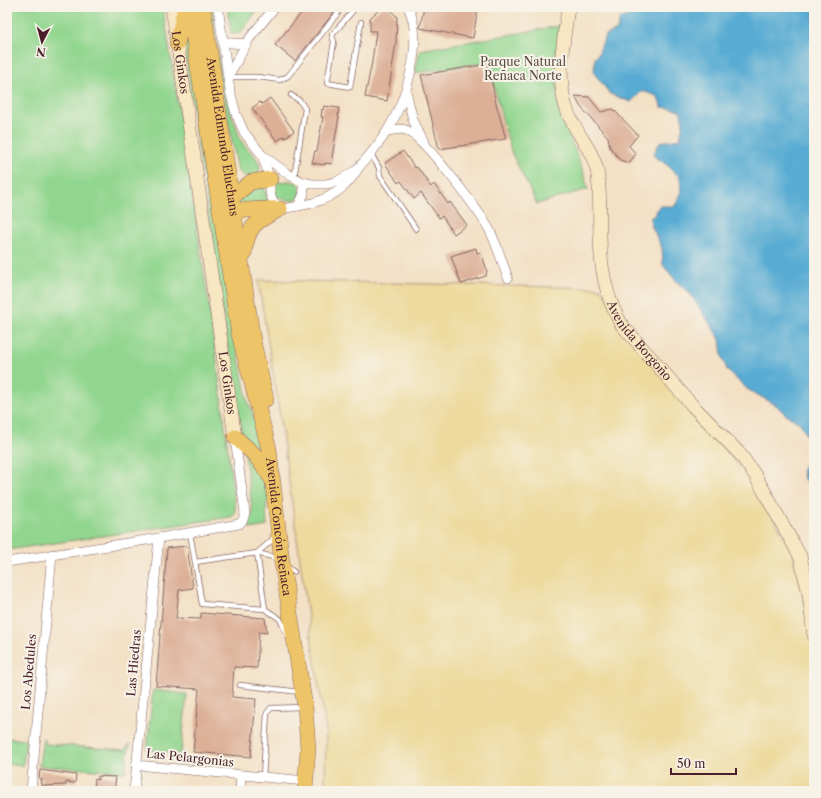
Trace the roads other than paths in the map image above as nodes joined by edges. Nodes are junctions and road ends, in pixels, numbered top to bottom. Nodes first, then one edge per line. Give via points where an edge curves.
1 (172, 7) edge
2 (185, 7) edge
3 (189, 7) edge
4 (203, 7) edge
5 (218, 7) edge
6 (275, 7) edge
7 (356, 7) edge
8 (408, 7) edge
9 (568, 7) edge
10 (338, 13) dead end
11 (362, 22) dead end
12 (224, 40) junction
13 (177, 44) junction
14 (246, 44) junction
15 (228, 77) junction
16 (406, 91) junction
17 (291, 95) dead end
18 (388, 131) junction
19 (427, 148) junction
20 (370, 154) junction
21 (262, 155) junction
22 (226, 165) junction
23 (358, 169) junction
24 (270, 179) junction
25 (296, 179) junction
26 (251, 182) junction
27 (228, 206) junction
28 (298, 206) junction
29 (280, 209) junction
30 (416, 229) dead end
31 (235, 266) junction
32 (508, 278) dead end
33 (235, 437) junction
34 (274, 482) junction
35 (277, 522) junction
36 (190, 533) junction
37 (159, 538) junction
38 (258, 553) junction
39 (52, 554) junction
40 (7, 562) edge
41 (195, 562) junction
42 (288, 568) junction
43 (265, 609) junction
44 (814, 636) edge
45 (297, 653) junction
46 (240, 685) dead end
47 (304, 700) junction
48 (136, 765) junction
49 (241, 775) junction
50 (263, 777) junction
51 (308, 788) edge
52 (31, 791) edge
53 (134, 791) edge
54 (240, 791) edge

1 - 13 main road, Los Ginkos
2 - 13 main road
3 - 27 main road, Avenida Edmundo Eluchans
4 - 22 main road, Avenida Edmundo Eluchans
5 - 12 street
6 - 14 street via 258,25
7 - 11 lane via 332,35 334,42 327,83 350,87
8 - 16 street via 415,37
9 - 44 main road, Avenida Borgoño via 563,50 563,97 568,113 588,148 596,169 600,203 601,262 605,287 614,311 622,325 692,405 740,454 755,475 800,556 809,594
10 - 15 lane via 288,76 280,80
12 - 14 street via 229,43
12 - 15 street
13 - 33 main road, Los Ginkos
14 - 15 street
15 - 21 street via 236,114 244,132
16 - 18 street
16 - 19 street via 413,120
17 - 25 lane via 300,100 305,109
18 - 19 street via 405,130
18 - 20 street
19 - 32 street via 489,229
20 - 23 street
20 - 30 lane via 379,168 380,176
21 - 24 street
21 - 25 street
22 - 26 main road via 236,175
22 - 27 main road, Avenida Edmundo Eluchans
23 - 25 street via 336,182 326,184 312,184
23 - 28 street via 342,189 326,199
24 - 25 street
24 - 26 main road
24 - 29 street via 270,193
25 - 28 street via 304,194
26 - 27 main road
27 - 29 main road
27 - 31 main road, Avenida Edmundo Eluchans
28 - 29 street
29 - 31 main road via 260,219 252,228
31 - 34 main road, Avenida Concón Reñaca via 239,334 269,449
31 - 42 main road, Avenida Concón Reñaca via 279,455
33 - 34 main road via 255,455
33 - 36 street, Los Ginkos via 245,516 239,524
34 - 35 main road, Avenida Concón Reñaca
35 - 38 lane via 272,541
35 - 42 main road, Avenida Concón Reñaca
36 - 37 street, Los Ginkos
36 - 41 lane
37 - 39 street, Los Ginkos
37 - 48 street, Las Hiedras
38 - 41 lane
38 - 42 lane via 273,557
38 - 43 lane
39 - 40 street, Los Ginkos
39 - 52 street, Los Abedules
41 - 43 lane via 202,604
42 - 45 main road, Avenida Concón Reñaca
42 - 51 main road, Avenida Concón Reñaca via 317,731 318,760
43 - 45 lane via 280,619
45 - 47 main road, Avenida Concón Reñaca
46 - 47 lane
47 - 50 lane via 271,708 267,713
47 - 51 main road, Avenida Concón Reñaca
48 - 49 street, Las Pelargonias
48 - 53 street, Las Hiedras
49 - 50 street, Las Pelargonias
49 - 54 street, Las Pelargonias
50 - 51 street, Las Pelargonias

